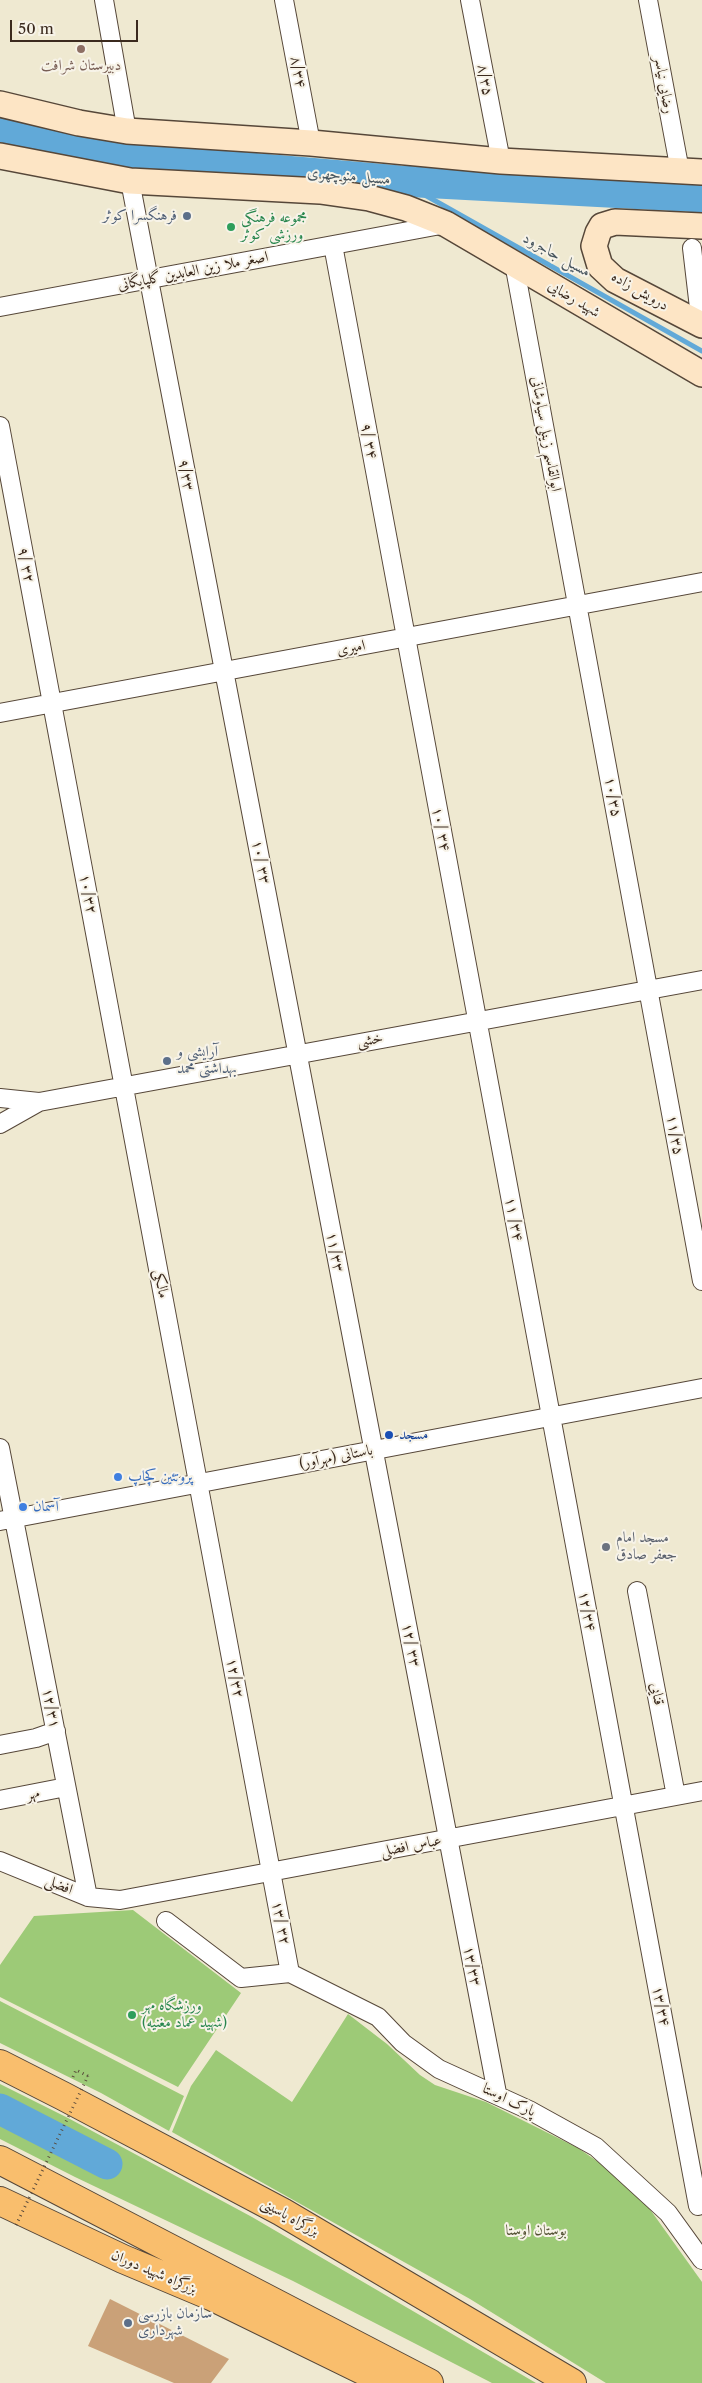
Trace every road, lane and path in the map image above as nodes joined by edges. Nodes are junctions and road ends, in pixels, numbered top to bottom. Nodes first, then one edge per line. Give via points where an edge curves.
1 (104, 0) edge
2 (284, 0) edge
3 (470, 0) edge
4 (648, 0) edge
5 (0, 104) edge
6 (127, 131) junction
7 (311, 143) junction
8 (0, 156) edge
9 (501, 161) junction
10 (691, 171) edge
11 (130, 181) junction
12 (446, 224) junction
13 (697, 237) edge
14 (333, 245) junction
15 (514, 263) junction
16 (149, 279) junction
17 (0, 307) edge
18 (702, 325) edge
19 (702, 374) edge
20 (0, 426) edge
21 (702, 582) edge
22 (577, 605) junction
23 (406, 637) junction
24 (224, 672) junction
25 (52, 704) junction
26 (0, 713) edge
27 (702, 980) edge
28 (648, 990) junction
29 (477, 1020) junction
30 (297, 1053) junction
31 (124, 1085) junction
32 (0, 1098) edge
33 (39, 1102) junction
34 (0, 1124) edge
35 (702, 1281) edge
36 (702, 1388) edge
37 (551, 1417) junction
38 (0, 1448) edge
39 (373, 1450) junction
40 (198, 1484) junction
41 (7, 1520) edge
42 (637, 1591) dead end
43 (56, 1731) junction
44 (0, 1745) edge
45 (66, 1787) junction
46 (702, 1791) edge
47 (676, 1796) junction
48 (0, 1800) edge
49 (624, 1806) junction
50 (448, 1839) junction
51 (0, 1861) edge
52 (271, 1872) junction
53 (88, 1897) junction
54 (120, 1900) joint
55 (166, 1921) dead end
56 (290, 1973) junction
57 (0, 2064) edge
58 (76, 2070) dead end
59 (497, 2094) junction
60 (0, 2160) edge
61 (0, 2201) edge
62 (700, 2205) edge
63 (668, 2213) junction
64 (16, 2225) dead end
65 (702, 2260) edge
66 (389, 2383) edge
67 (429, 2383) edge
68 (572, 2383) edge

1 - 6 street
2 - 7 street, ۸/۳۴
3 - 9 street, ۸/۳۵
4 - 10 street, رضایی نیاسر
5 - 6 main road
6 - 7 main road
7 - 9 main road
8 - 11 main road
9 - 10 main road
11 - 12 main road via 359,196 406,208
11 - 16 street, ۹/۳۳
12 - 14 street, اصغر ملا زین العابدین گلپایگانی
12 - 15 main road, شهید رضایی
13 - 18 street
13 - 18 main road, درویش زاده via 615,222 602,226 594,246 600,266 615,280
14 - 16 street, اصغر ملا زین العابدین گلپایگانی
14 - 23 street, ۹/ ۳۴
15 - 19 main road, شهید رضایی
15 - 22 street, ابوالقاسم زینلی سیاوشانی
16 - 17 street, اصغر ملا زین العابدین گلپایگانی
16 - 24 street, ۹/۳۳
20 - 25 street, ۹/ ۳۲
21 - 22 street, امیری
22 - 23 street, امیری
22 - 28 street, ۱۰/۳۵
23 - 24 street, امیری
23 - 29 street, ۱۰/ ۳۴
24 - 25 street, امیری
24 - 30 street, ۱۰/ ۳۳
25 - 26 street, امیری
25 - 31 street, ۱۰/۳۲
27 - 28 street, خشی
28 - 29 street, خشی
28 - 35 street, ۱۱/۳۵
29 - 30 street, خشی
29 - 37 street, ۱۱ /۳۴
30 - 31 street, خشی
30 - 39 street, ۱۱/۳۳
31 - 33 street, خشی
31 - 40 street, مالکی
32 - 33 street, خشی
33 - 34 street, خشی
36 - 37 street, باستانی (مهرآور)
37 - 39 street, باستانی (مهرآور)
37 - 49 street, ۱۲/۳۴
38 - 41 street, ۱۲/۳۱
39 - 40 street, باستانی (مهرآور)
39 - 50 street, ۱۲/ ۳۳
40 - 41 street, باستانی (مهرآور)
40 - 52 street, ۱۲/۳۲
41 - 43 street, ۱۲/۳۱
42 - 47 street, قنایی
43 - 44 street
43 - 45 street, ۱۲/۳۱
45 - 48 street, مهر
45 - 53 street, ۱۲/۳۱
46 - 47 street, عباس افضلی
47 - 49 street, عباس افضلی
49 - 50 street, عباس افضلی
49 - 62 street, ۱۳/۳۴
50 - 52 street, عباس افضلی
50 - 59 street, ۱۳/۳۳
51 - 53 street, افضلی
52 - 54 street, عباس افضلی
52 - 56 street, ۱۳/ ۳۲
53 - 54 street, افضلی
55 - 56 street via 241,1978
56 - 59 street, پارک اوستا via 378,2017 403,2043 439,2069
57 - 68 highway, بزرگراه یاسینی via 282,2212
58 - 64 path, bridge via 88,2076
59 - 63 street, پارک اوستا via 596,2147
60 - 67 highway
61 - 66 highway, بزرگراه شهید دوران via 211,2296
62 - 63 street
63 - 65 street, پارک اوستا

